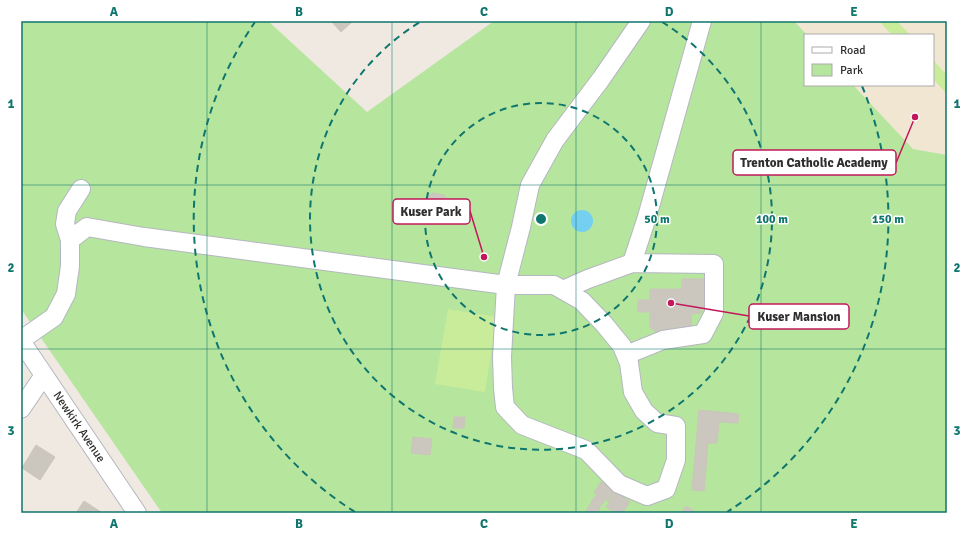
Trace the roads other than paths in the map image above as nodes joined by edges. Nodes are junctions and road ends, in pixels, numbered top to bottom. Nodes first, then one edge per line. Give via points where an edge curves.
1 (641, 21) edge
2 (702, 21) edge
3 (81, 189) dead end
4 (70, 240) junction
5 (632, 263) junction
6 (506, 285) junction
7 (563, 290) junction
8 (21, 340) edge
9 (626, 355) junction
10 (44, 375) junction
11 (21, 409) edge
12 (137, 513) edge

1 - 6 street via 555,140 530,185
2 - 5 street via 648,217
3 - 4 street via 67,211 65,224
4 - 6 street via 87,227 144,237
4 - 8 street via 66,294 54,317
5 - 7 street
5 - 9 street via 714,264 714,313 703,334 663,340
6 - 7 street via 554,285
6 - 9 street via 502,357 505,407 522,425 586,450 619,484 647,496 666,489 676,460 676,426 656,423 644,411 633,392
7 - 9 street via 582,301 622,346
8 - 10 street, Newkirk Avenue
10 - 11 street
10 - 12 street, Newkirk Avenue

